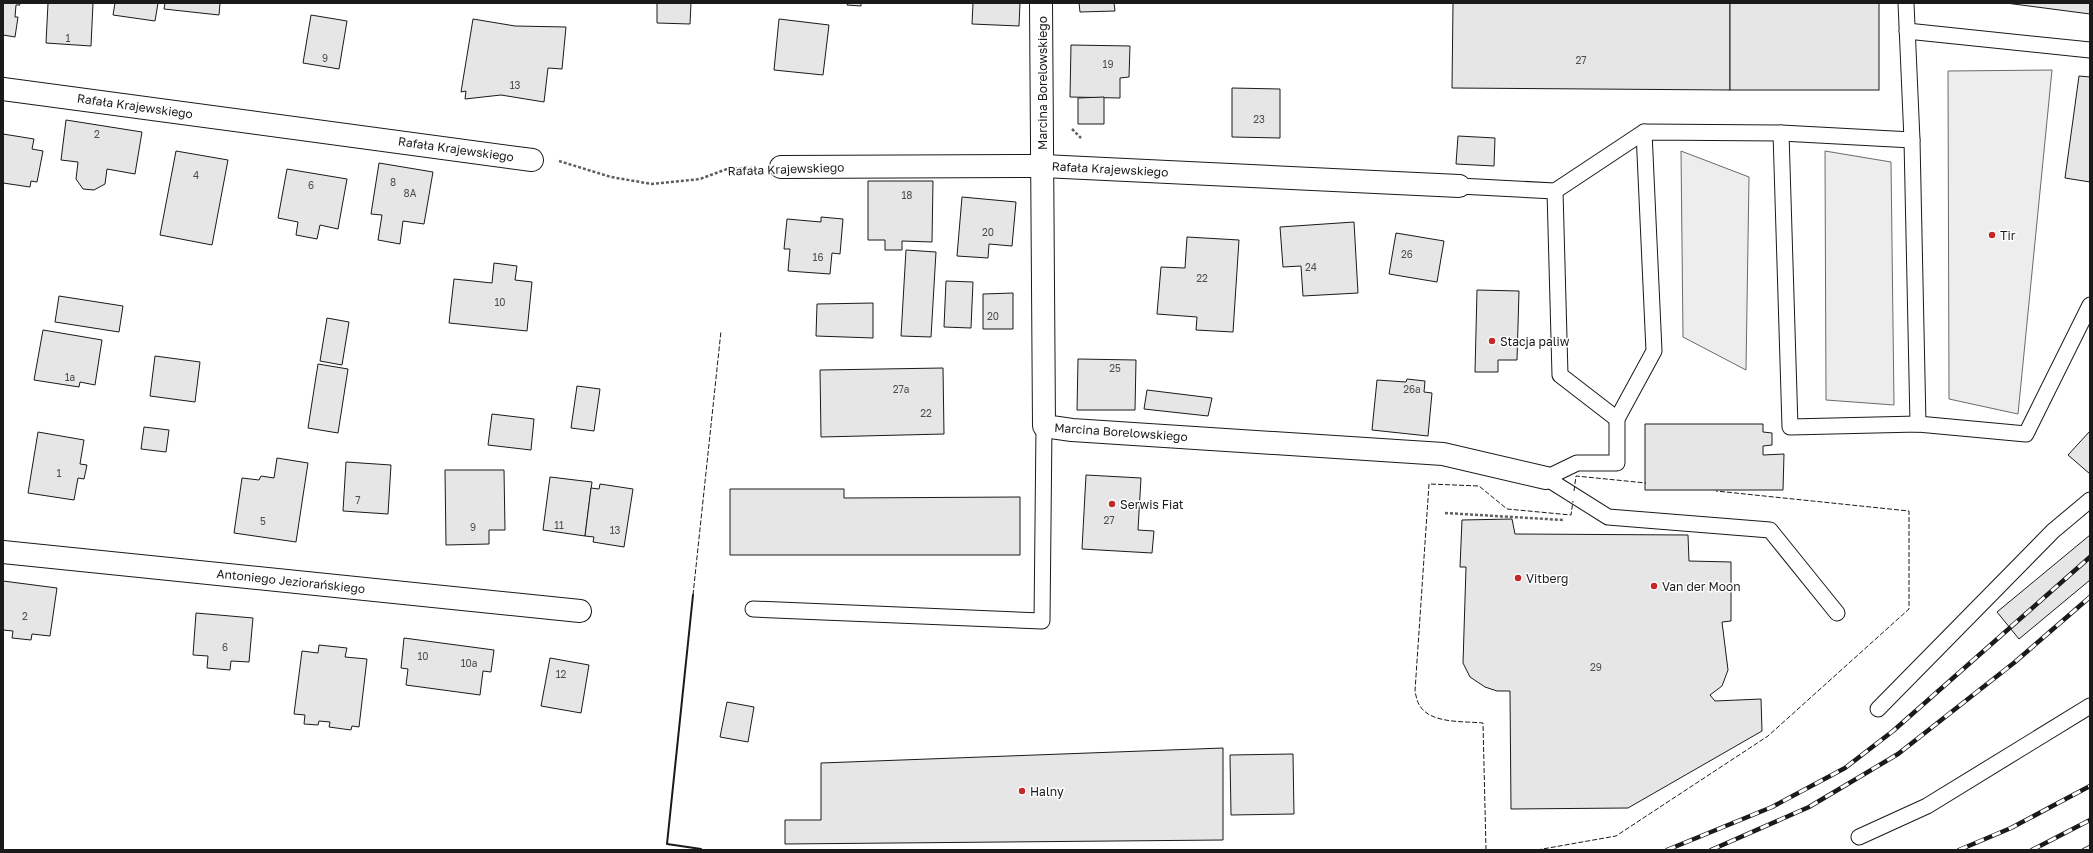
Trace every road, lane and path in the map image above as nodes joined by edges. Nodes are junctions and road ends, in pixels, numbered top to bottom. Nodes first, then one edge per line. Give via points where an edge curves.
1 (1042, 3) edge
2 (1906, 3) edge
3 (1907, 31) junction
4 (2090, 50) edge
5 (3, 89) edge
6 (1644, 132) junction
7 (1781, 133) junction
8 (1912, 140) junction
9 (532, 160) joint
10 (1043, 166) junction
11 (781, 167) joint
12 (1459, 186) joint
13 (1555, 191) junction
14 (2090, 304) edge
15 (1617, 419) junction
16 (1918, 424) junction
17 (1044, 426) junction
18 (1546, 478) junction
19 (2090, 500) edge
20 (1445, 513) dead end
21 (1565, 520) dead end
22 (3, 552) edge
23 (753, 609) dead end
24 (580, 611) dead end
25 (1837, 614) dead end
26 (2090, 706) edge
27 (1878, 709) dead end
28 (1859, 837) dead end

1 - 10 street, Marcina Borelowskiego
2 - 3 lane
3 - 4 lane
3 - 8 lane
5 - 9 street, Rafała Krajewskiego
6 - 7 lane
6 - 13 lane
6 - 15 lane via 1654,351
7 - 8 lane
7 - 16 lane via 1790,427
8 - 16 lane
9 - 11 path, Rafała Krajewskiego via 556,160 611,177 652,184 700,179 727,169
10 - 11 street, Rafała Krajewskiego
10 - 12 street, Rafała Krajewskiego
10 - 17 street, Marcina Borelowskiego
12 - 13 lane
13 - 15 lane via 1560,375
14 - 16 lane via 2026,434
15 - 18 lane via 1617,464 1577,462
17 - 18 street, Marcina Borelowskiego via 1072,430 1443,454
17 - 23 lane via 1042,621
18 - 25 lane via 1608,517 1770,530
19 - 27 lane via 2053,531
20 - 21 path
22 - 24 street, Antoniego Jeziorańskiego
26 - 28 lane via 1927,806

